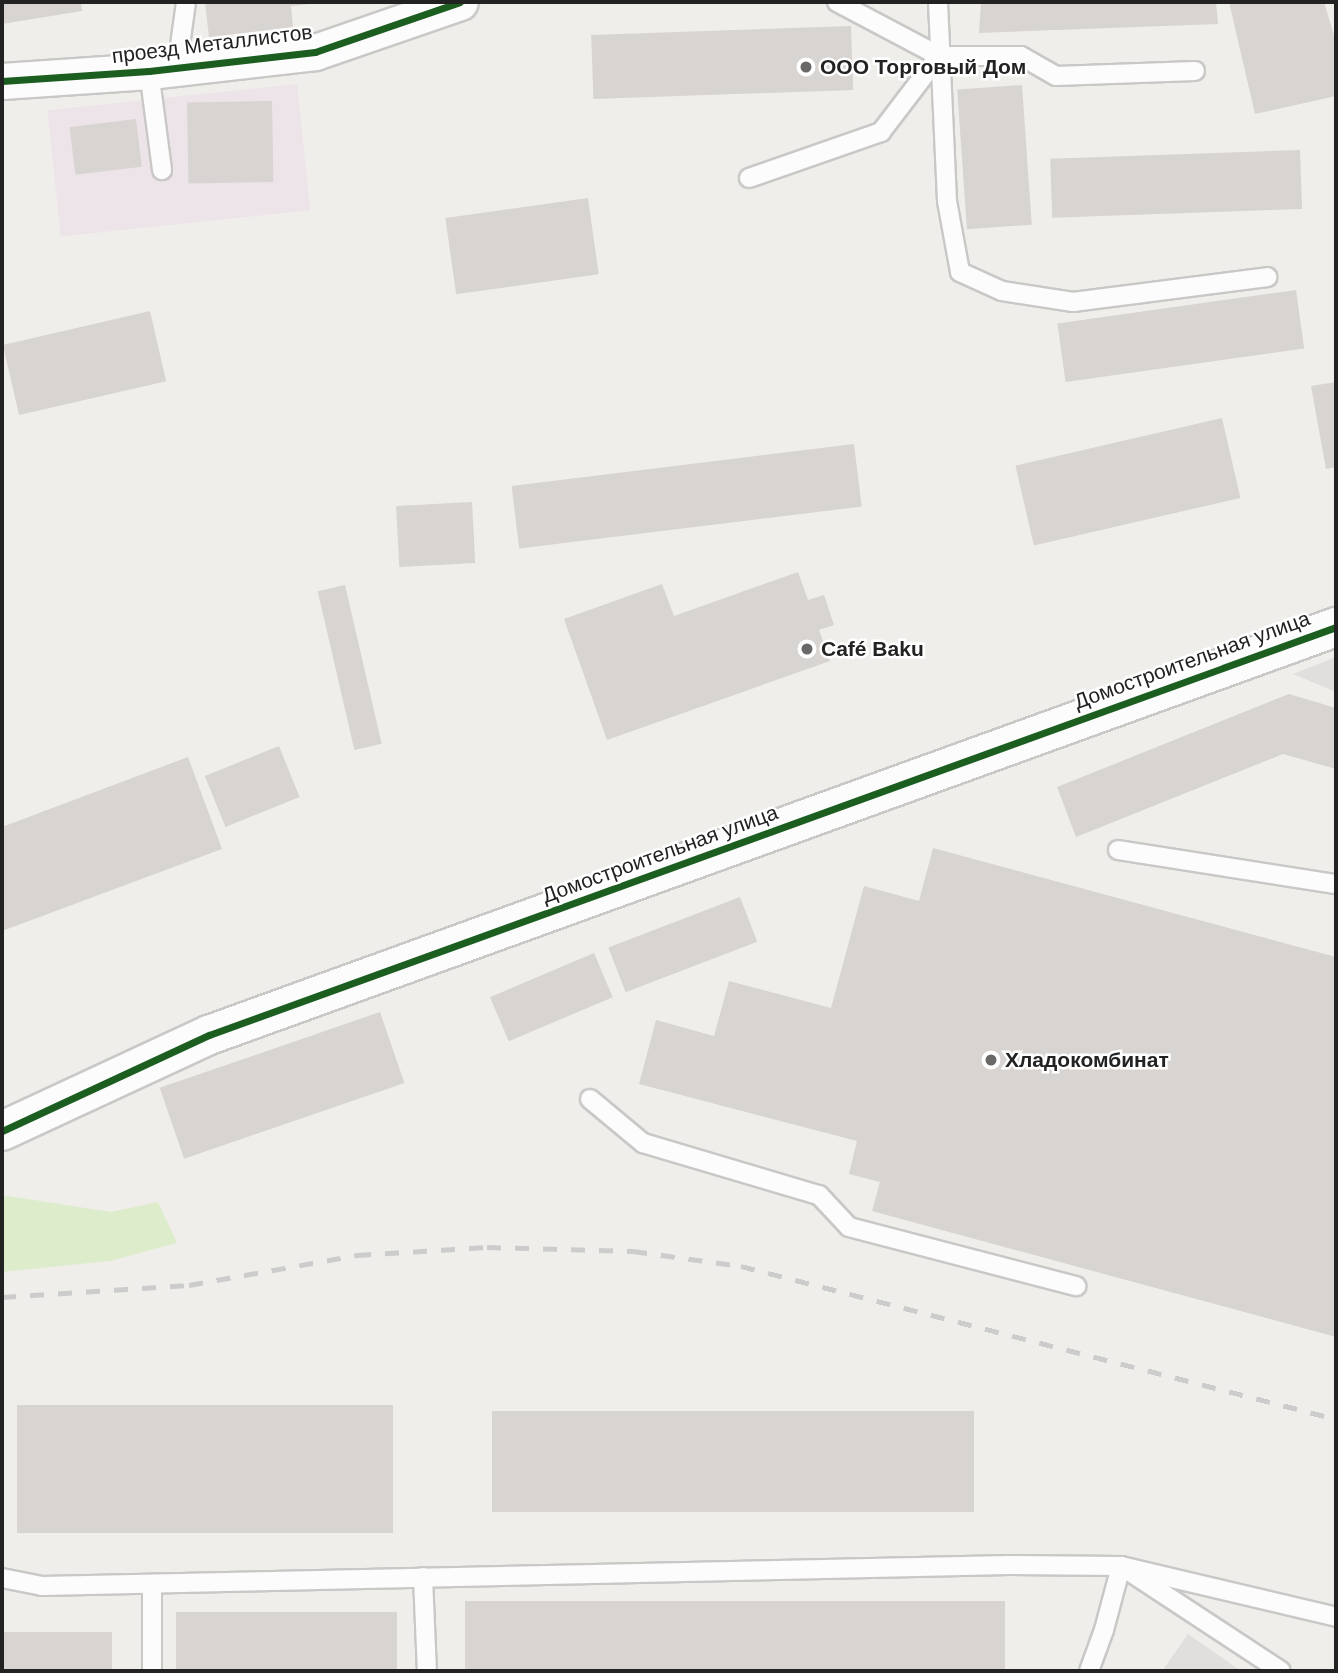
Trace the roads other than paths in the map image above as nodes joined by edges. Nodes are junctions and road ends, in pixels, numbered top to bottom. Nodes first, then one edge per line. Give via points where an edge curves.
1 (186, 2) edge
2 (460, 2) edge
3 (837, 2) edge
4 (938, 2) edge
5 (939, 56) junction
6 (163, 69) junction
7 (1195, 71) dead end
8 (2, 81) edge
9 (163, 170) dead end
10 (749, 178) dead end
11 (1267, 277) dead end
12 (1336, 627) edge
13 (1118, 850) dead end
14 (1336, 884) edge
15 (590, 1098) dead end
16 (2, 1131) edge
17 (1076, 1286) dead end
18 (1121, 1566) junction
19 (423, 1577) junction
20 (2, 1578) edge
21 (152, 1584) junction
22 (1336, 1617) edge
23 (152, 1671) edge
24 (427, 1671) edge
25 (1089, 1671) edge
26 (1281, 1671) edge

1 - 6 lane
2 - 6 street, проезд Металлистов via 315,51
3 - 5 lane
4 - 5 lane
5 - 7 lane via 1021,56 1056,76
5 - 10 lane via 881,132
5 - 11 lane via 947,201 960,272 1002,291 1073,302
6 - 8 street, проезд Металлистов
6 - 9 lane
12 - 16 street, Домостроительная улица via 209,1035
13 - 14 lane
15 - 17 lane via 643,1143 819,1195 849,1227
18 - 19 lane
18 - 22 lane
18 - 25 lane
18 - 26 lane
19 - 21 lane
19 - 24 lane
20 - 21 lane via 42,1586
21 - 23 lane

